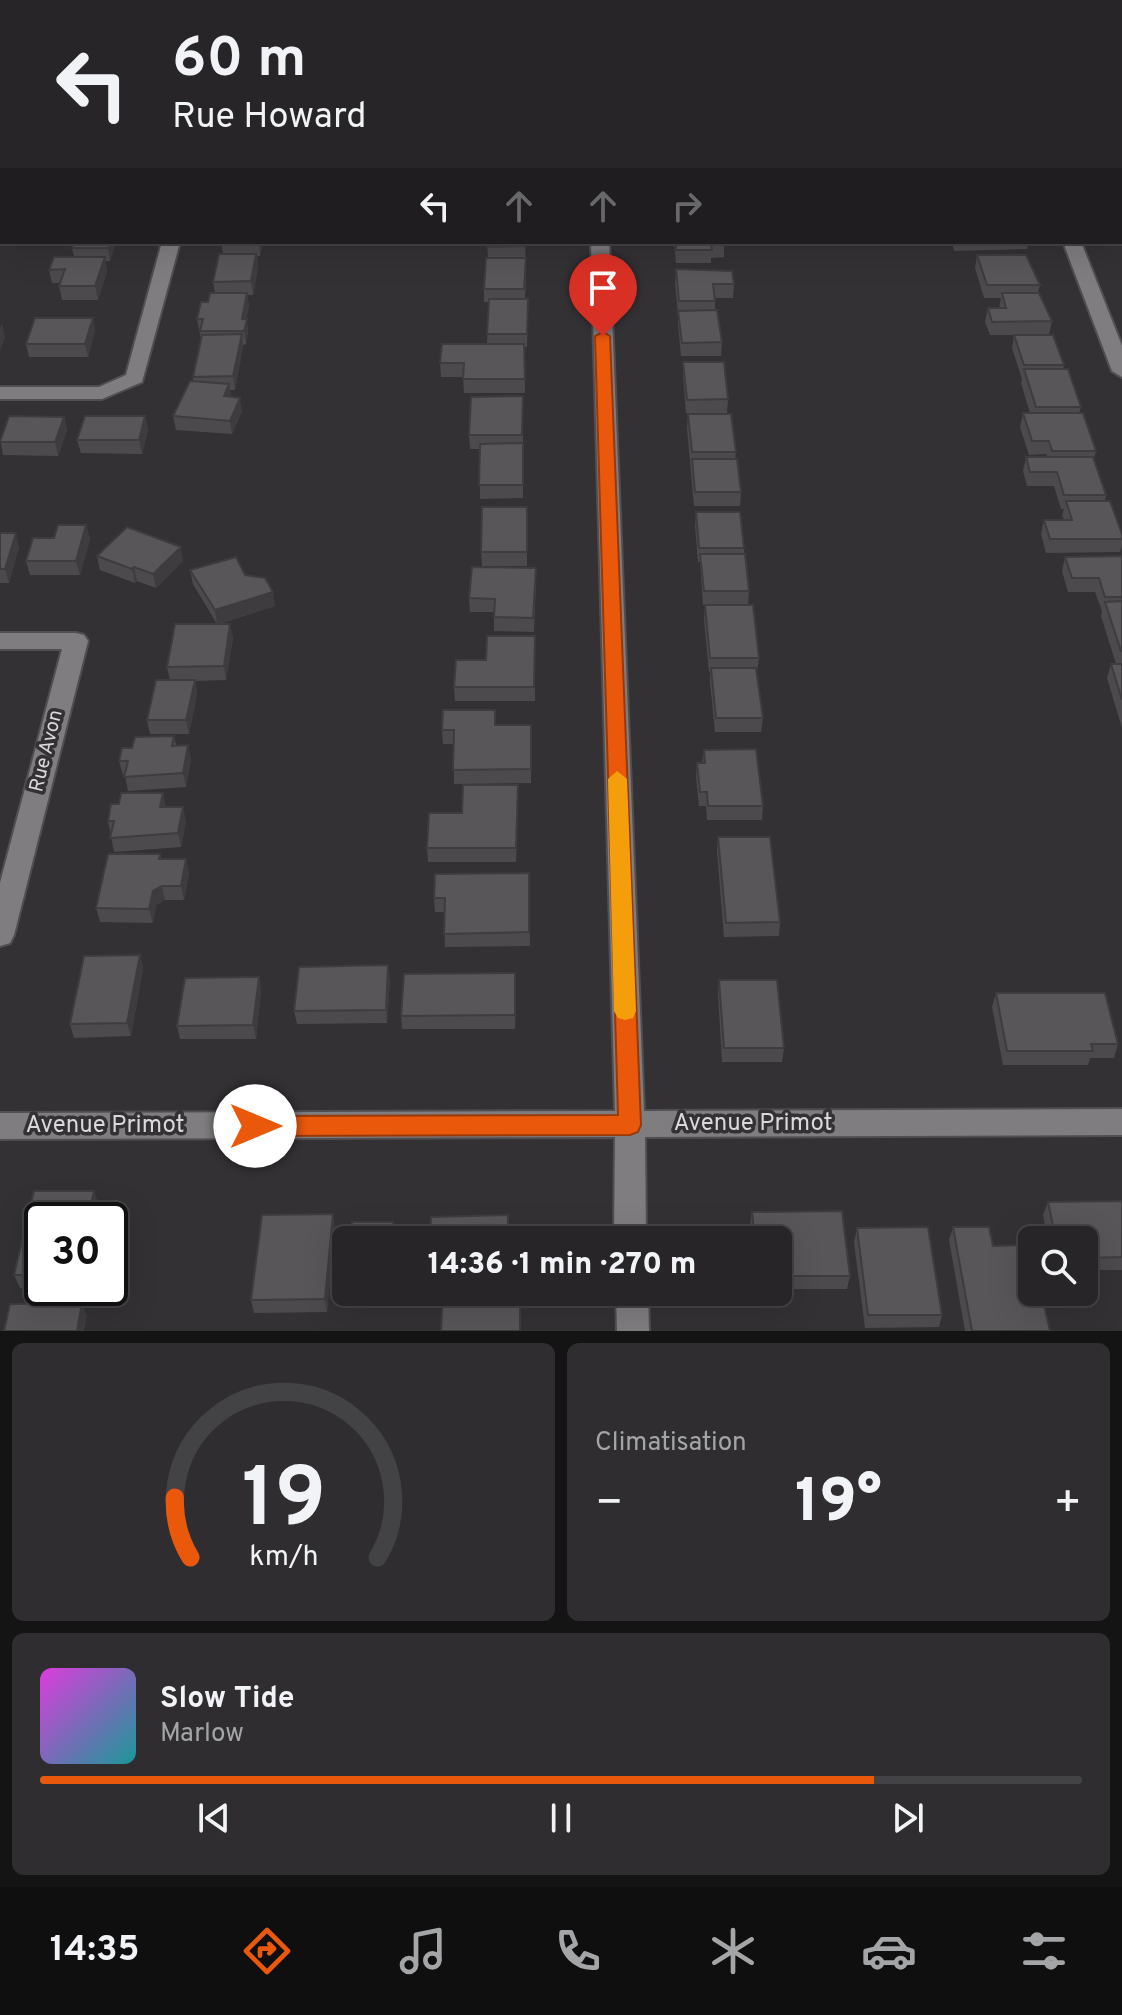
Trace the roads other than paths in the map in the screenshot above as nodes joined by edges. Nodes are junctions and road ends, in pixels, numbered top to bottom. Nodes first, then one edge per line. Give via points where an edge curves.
1 (666, 0) edge
2 (944, 0) edge
3 (170, 244) edge
4 (600, 244) edge
5 (1073, 244) edge
6 (1122, 371) edge
7 (0, 393) edge
8 (0, 641) edge
9 (0, 935) edge
10 (1122, 1122) edge
11 (630, 1125) junction
12 (0, 1126) edge
13 (630, 1226) edge
14 (632, 1306) edge
15 (633, 1331) edge

1 - 2 street
3 - 7 street via 135,378 102,393
4 - 11 street
5 - 6 street
8 - 9 street, Rue Avon via 76,641
10 - 11 street, Avenue Primot
11 - 12 street, Avenue Primot
11 - 13 street
14 - 15 street

